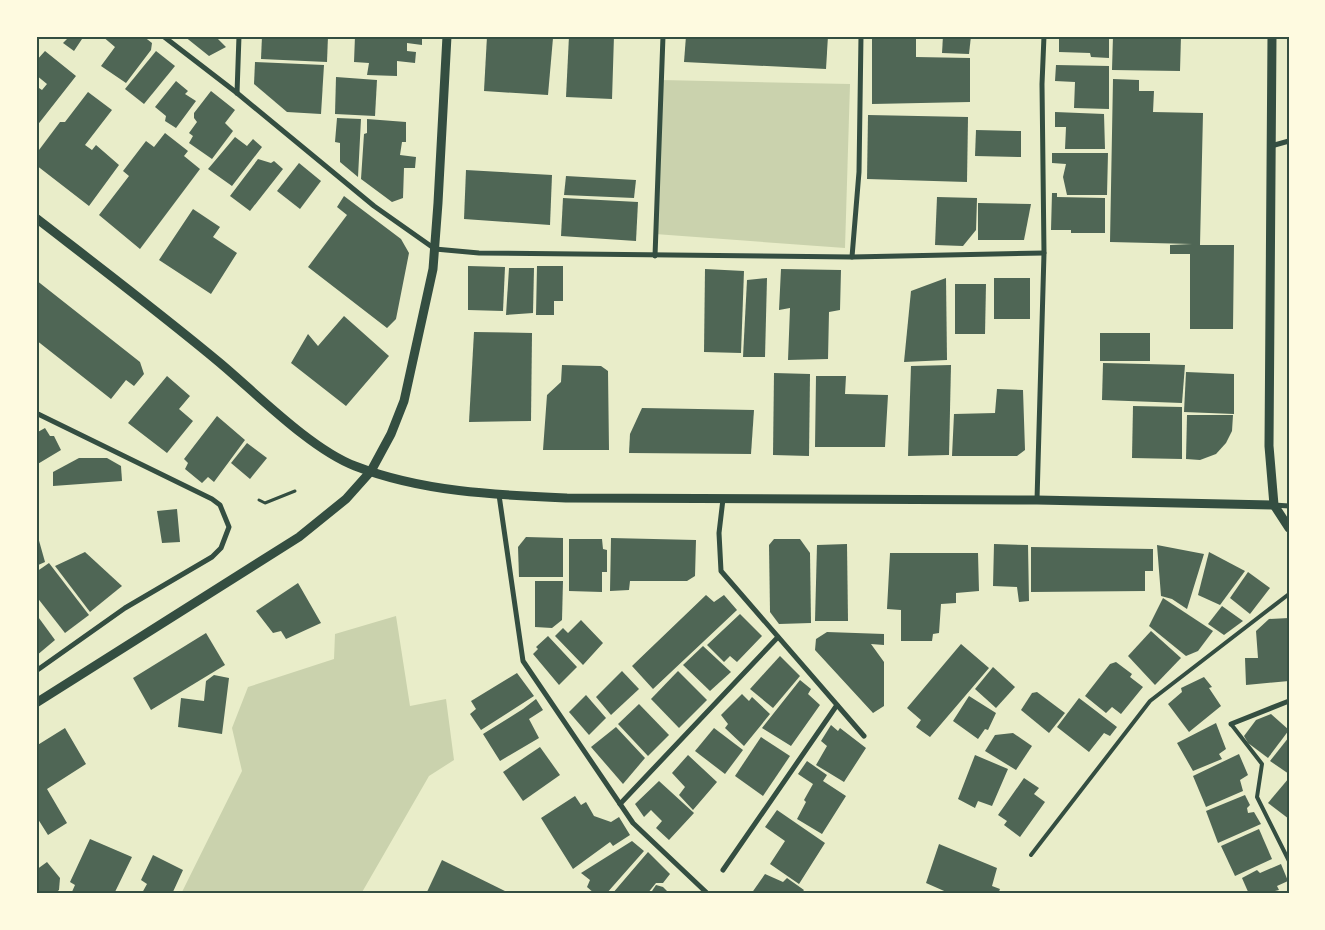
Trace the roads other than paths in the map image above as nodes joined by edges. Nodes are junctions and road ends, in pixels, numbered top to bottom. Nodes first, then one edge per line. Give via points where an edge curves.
1 (164, 36) edge
2 (239, 36) edge
3 (447, 36) edge
4 (662, 36) edge
5 (861, 36) edge
6 (1044, 36) edge
7 (1272, 36) edge
8 (237, 93) junction
9 (1289, 141) edge
10 (1270, 146) junction
11 (36, 218) edge
12 (435, 249) junction
13 (1044, 253) junction
14 (654, 256) junction
15 (852, 257) junction
16 (36, 413) edge
17 (371, 471) junction
18 (499, 495) junction
19 (723, 499) junction
20 (1037, 500) junction
21 (1274, 505) junction
22 (1289, 506) edge
23 (1289, 528) edge
24 (1289, 594) edge
25 (778, 637) junction
26 (36, 671) edge
27 (1289, 701) edge
28 (36, 703) edge
29 (837, 706) junction
30 (1231, 724) joint
31 (864, 736) dead end
32 (620, 804) junction
33 (1031, 855) dead end
34 (1289, 861) edge
35 (723, 870) dead end
36 (708, 894) edge

1 - 8 street
2 - 8 street
3 - 12 street
4 - 14 street
5 - 15 street via 859,172
6 - 13 street
7 - 10 street
8 - 12 street via 374,206
9 - 10 street
10 - 21 street via 1269,446
11 - 17 street via 175,326 325,450 354,466
12 - 14 street via 478,253
12 - 17 street via 404,401
13 - 15 street
13 - 20 street
14 - 15 street
16 - 26 street via 212,499 220,505 229,526 226,538 212,557 125,608
17 - 18 street via 443,488
17 - 28 street via 346,499 299,537
18 - 19 street
18 - 32 street via 523,661
19 - 20 street
19 - 25 street via 719,533 721,571
20 - 21 street
21 - 22 street
21 - 23 street
24 - 33 lane via 1150,701
25 - 29 street
25 - 32 street
27 - 30 street
29 - 31 street
29 - 35 street
30 - 34 lane via 1262,764 1257,797
32 - 36 street via 633,823

